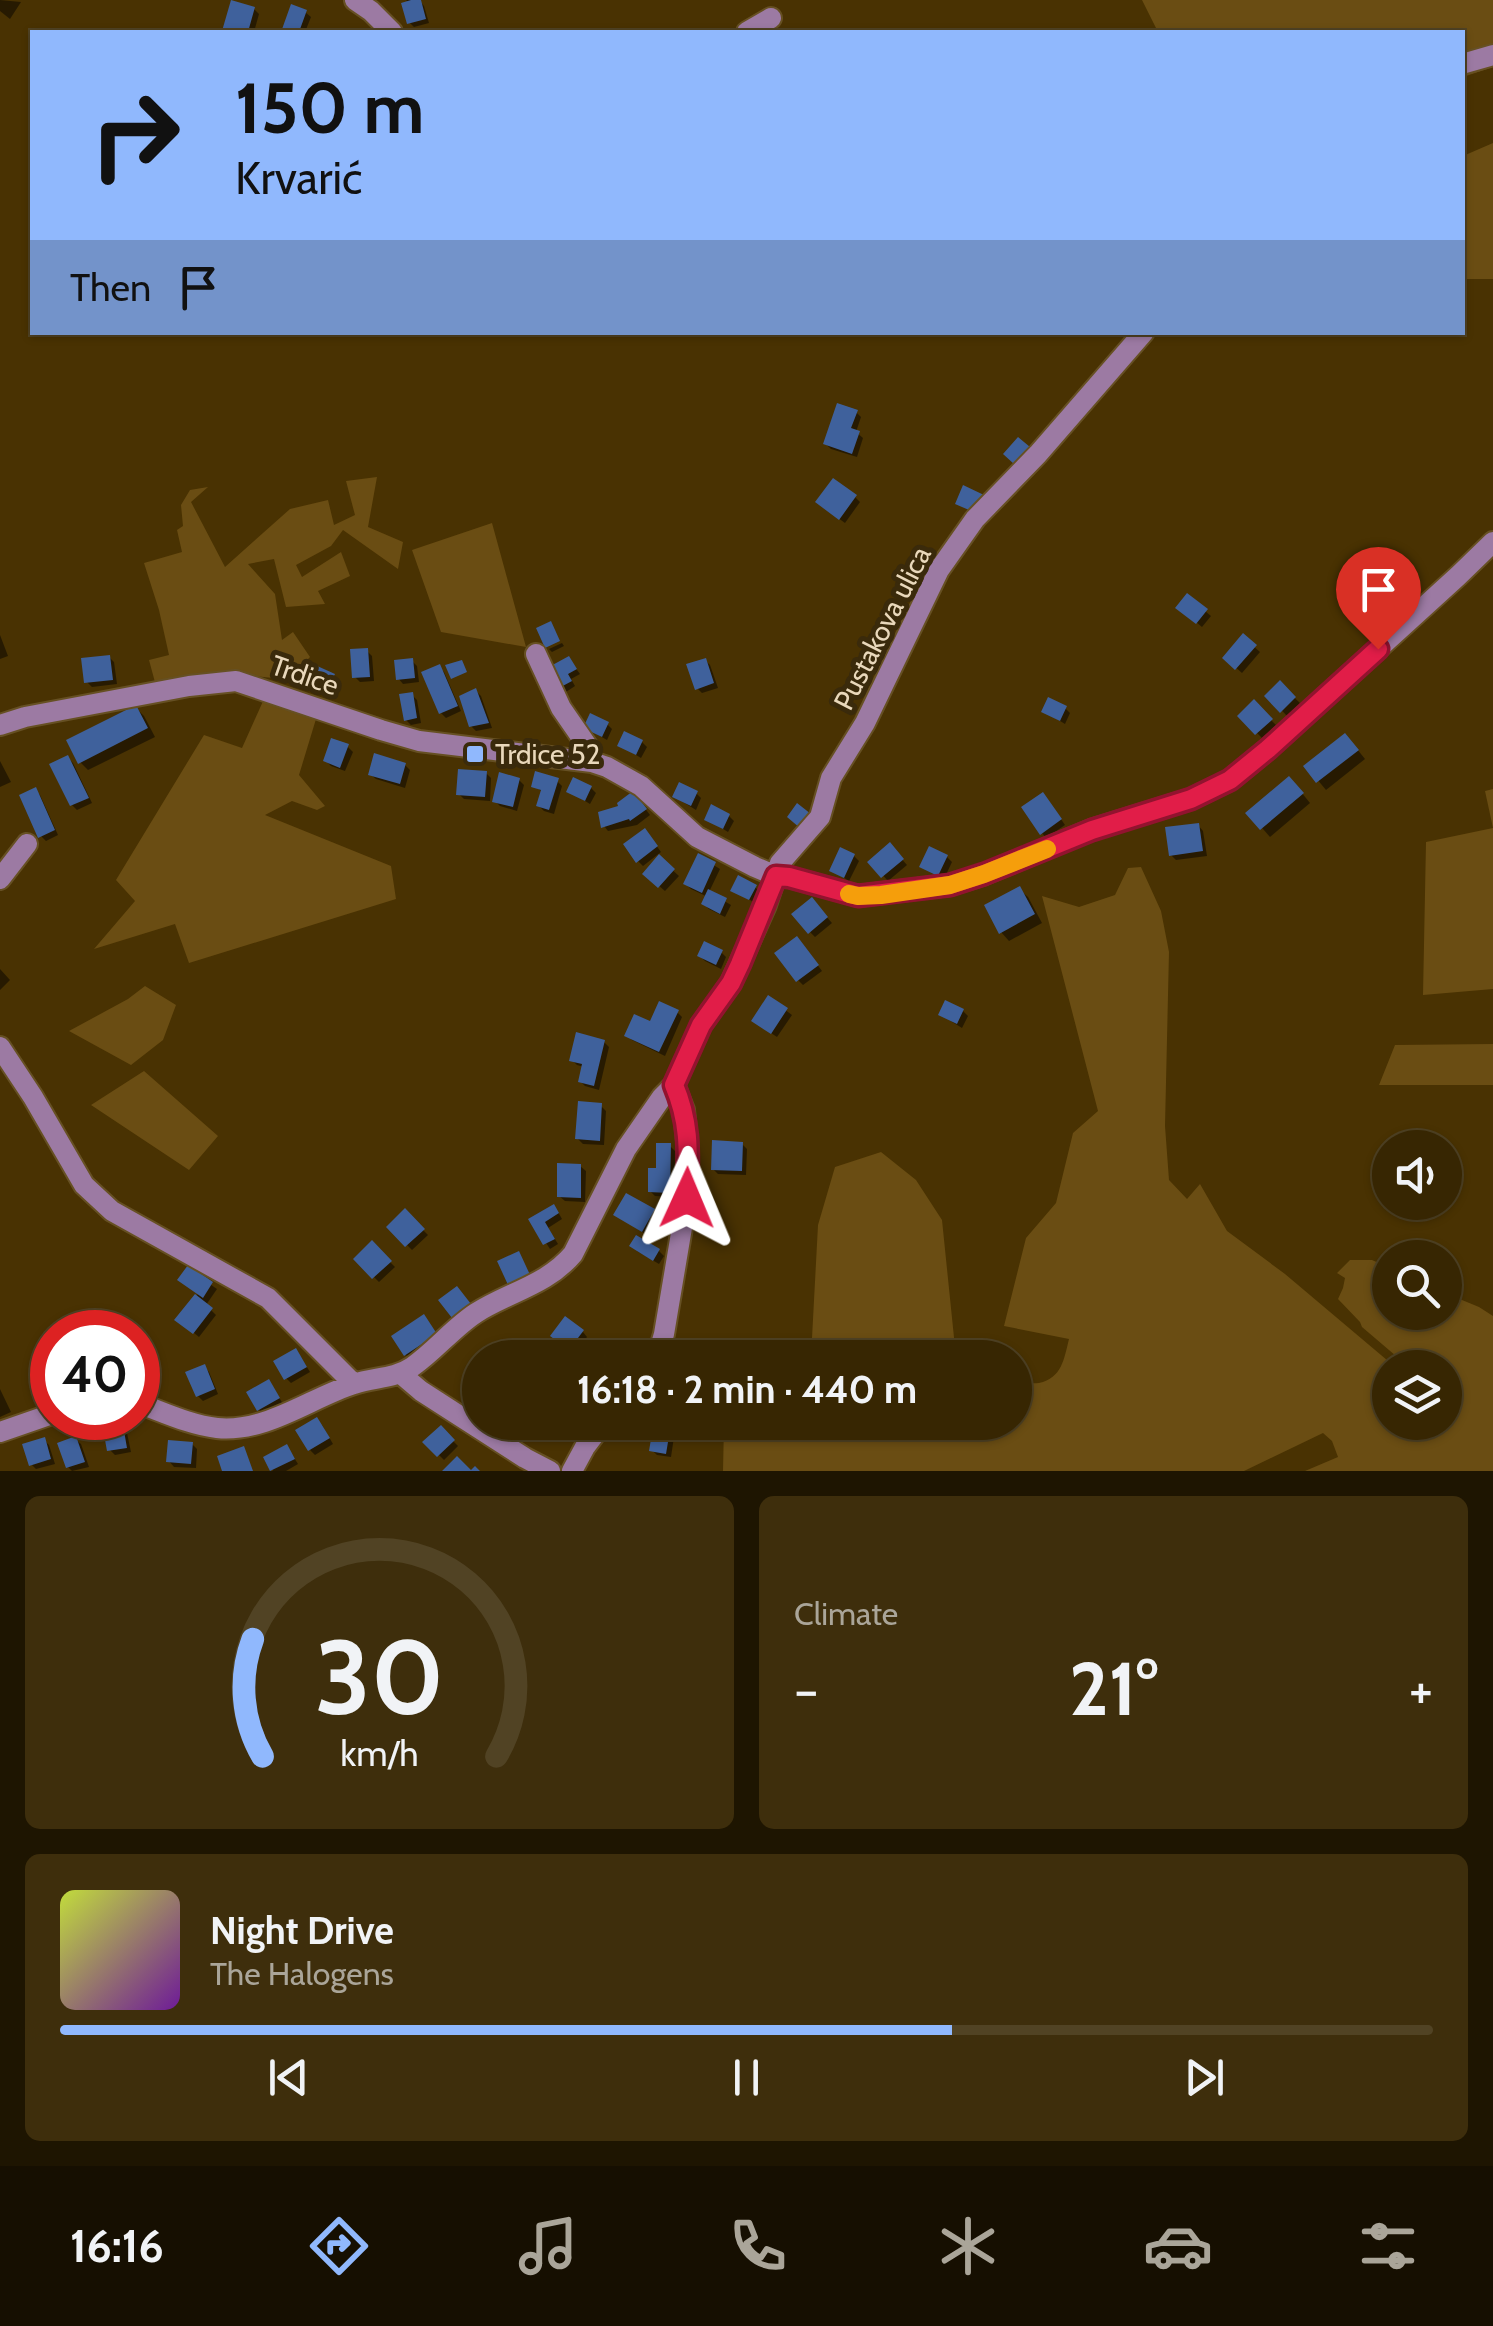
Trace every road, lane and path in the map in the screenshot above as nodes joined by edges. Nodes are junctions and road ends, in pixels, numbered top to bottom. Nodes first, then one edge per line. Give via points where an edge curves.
1 (355, 0) edge
2 (770, 18) dead end
3 (390, 30) edge
4 (750, 30) edge
5 (1493, 55) edge
6 (1465, 63) edge
7 (1141, 335) edge
8 (1493, 542) edge
9 (536, 654) dead end
10 (0, 725) edge
11 (592, 762) junction
12 (26, 844) dead end
13 (776, 876) junction
14 (0, 879) edge
15 (0, 1047) edge
16 (674, 1085) junction
17 (662, 1340) edge
18 (401, 1374) junction
19 (354, 1384) junction
20 (160, 1411) edge
21 (30, 1422) edge
22 (0, 1432) edge
23 (590, 1440) edge
24 (550, 1471) edge
25 (572, 1471) edge

1 - 3 street
2 - 4 street
5 - 6 street
7 - 13 street, Pustakova ulica via 952,551 831,778 820,817 786,854
8 - 13 street, Trdice via 1268,749 1204,793 950,885 858,896
9 - 11 street
10 - 11 street, Trdice via 236,681 419,741
11 - 13 street, Trdice via 641,786 697,837
12 - 14 street
13 - 16 street, Pustakova ulica via 731,983 701,1025
15 - 19 street via 84,1186 112,1211 268,1298
16 - 17 street via 684,1110 687,1198
16 - 18 street, Pustakova ulica via 626,1149 563,1266 472,1316
18 - 19 street
18 - 24 street
19 - 20 street via 234,1428
21 - 22 street
23 - 25 street

